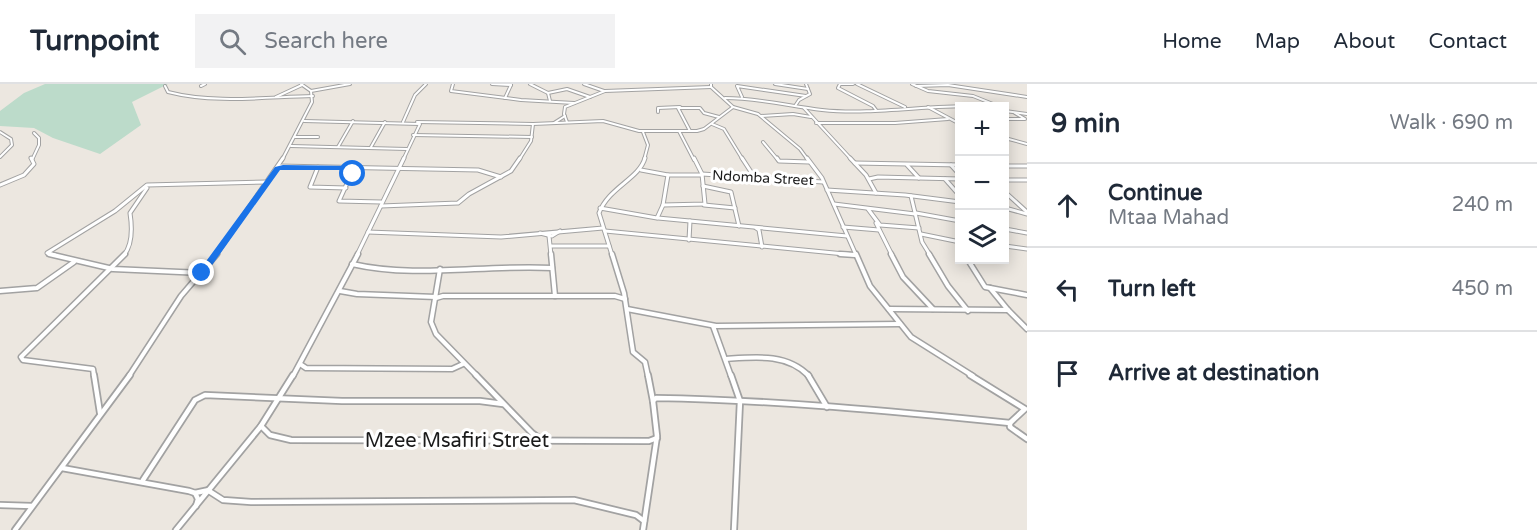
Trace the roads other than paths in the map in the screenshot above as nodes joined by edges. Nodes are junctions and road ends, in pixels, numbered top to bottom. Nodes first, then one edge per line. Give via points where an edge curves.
1 (205, 84) edge
2 (350, 84) edge
3 (426, 84) edge
4 (453, 84) edge
5 (492, 84) edge
6 (530, 84) edge
7 (584, 84) edge
8 (775, 84) edge
9 (806, 84) edge
10 (840, 84) edge
11 (853, 84) edge
12 (857, 84) edge
13 (953, 84) edge
14 (302, 85) edge
15 (343, 85) edge
16 (511, 85) edge
17 (619, 85) edge
18 (914, 85) edge
19 (947, 85) edge
20 (165, 86) dead end
21 (201, 86) dead end
22 (711, 86) edge
23 (958, 87) junction
24 (993, 87) dead end
25 (808, 89) junction
26 (619, 90) junction
27 (311, 91) junction
28 (605, 91) junction
29 (991, 91) junction
30 (548, 93) junction
31 (970, 95) junction
32 (313, 96) junction
33 (806, 96) junction
34 (590, 97) junction
35 (1027, 97) edge
36 (275, 98) junction
37 (505, 98) junction
38 (724, 98) junction
39 (742, 98) junction
40 (551, 101) junction
41 (988, 102) edge
42 (575, 103) junction
43 (795, 105) junction
44 (955, 106) edge
45 (681, 107) junction
46 (733, 107) junction
47 (803, 107) junction
48 (930, 107) junction
49 (906, 108) junction
50 (876, 111) junction
51 (658, 112) dead end
52 (1009, 112) edge
53 (1015, 112) junction
54 (1027, 114) edge
55 (565, 116) junction
56 (760, 116) junction
57 (720, 117) junction
58 (812, 117) junction
59 (955, 119) edge
60 (1009, 119) edge
61 (949, 120) junction
62 (304, 121) junction
63 (353, 121) junction
64 (385, 122) junction
65 (403, 122) junction
66 (567, 122) junction
67 (955, 122) edge
68 (420, 123) junction
69 (554, 123) junction
70 (712, 123) junction
71 (816, 123) junction
72 (533, 124) junction
73 (679, 131) junction
74 (690, 131) junction
75 (0, 132) edge
76 (643, 132) junction
77 (34, 134) dead end
78 (413, 135) junction
79 (295, 137) junction
80 (318, 137) dead end
81 (532, 137) junction
82 (1009, 139) edge
83 (763, 141) dead end
84 (1027, 144) edge
85 (338, 147) junction
86 (291, 148) junction
87 (370, 148) junction
88 (406, 148) junction
89 (0, 157) edge
90 (810, 162) junction
91 (857, 164) junction
92 (907, 165) junction
93 (951, 165) junction
94 (955, 165) edge
95 (1009, 166) edge
96 (1027, 166) edge
97 (280, 167) junction
98 (318, 167) junction
99 (398, 167) junction
100 (354, 168) junction
101 (640, 170) junction
102 (955, 170) edge
103 (668, 175) junction
104 (702, 175) junction
105 (754, 176) junction
106 (501, 177) junction
107 (955, 177) edge
108 (871, 178) junction
109 (919, 178) junction
110 (944, 178) junction
111 (1009, 180) edge
112 (1027, 180) edge
113 (268, 182) junction
114 (824, 182) junction
115 (152, 184) junction
116 (0, 185) edge
117 (703, 186) junction
118 (346, 188) junction
119 (827, 190) junction
120 (955, 190) edge
121 (876, 193) junction
122 (911, 196) junction
123 (1009, 196) edge
124 (955, 201) edge
125 (382, 204) junction
126 (833, 204) junction
127 (663, 205) junction
128 (703, 205) junction
129 (600, 208) junction
130 (735, 208) junction
131 (867, 209) junction
132 (1009, 209) edge
133 (1027, 213) edge
134 (916, 214) junction
135 (659, 217) junction
136 (955, 220) edge
137 (690, 221) junction
138 (876, 223) junction
139 (739, 226) junction
140 (843, 227) junction
141 (756, 228) junction
142 (919, 228) junction
143 (604, 229) junction
144 (561, 230) junction
145 (879, 230) junction
146 (1009, 230) edge
147 (536, 232) junction
148 (1027, 233) edge
149 (369, 234) junction
150 (920, 234) junction
151 (549, 236) junction
152 (847, 236) junction
153 (689, 240) junction
154 (952, 240) joint
155 (955, 240) edge
156 (551, 246) junction
157 (609, 246) junction
158 (762, 247) junction
159 (1009, 247) edge
160 (1027, 249) edge
161 (855, 255) junction
162 (68, 262) junction
163 (970, 264) edge
164 (352, 266) junction
165 (108, 267) junction
166 (552, 268) junction
167 (440, 269) junction
168 (202, 273) junction
169 (990, 288) junction
170 (0, 291) edge
171 (339, 291) junction
172 (624, 293) junction
173 (1027, 295) edge
174 (555, 296) junction
175 (615, 296) junction
176 (436, 298) junction
177 (625, 299) junction
178 (888, 308) junction
179 (627, 309) junction
180 (1008, 310) junction
181 (936, 311) junction
182 (968, 311) junction
183 (900, 324) junction
184 (712, 325) junction
185 (1027, 329) edge
186 (726, 359) junction
187 (300, 364) junction
188 (463, 364) junction
189 (306, 368) junction
190 (295, 372) junction
191 (495, 396) junction
192 (280, 399) junction
193 (488, 401) junction
194 (653, 401) junction
195 (740, 401) junction
196 (503, 404) junction
197 (827, 407) junction
198 (1026, 409) edge
199 (101, 414) junction
200 (1000, 423) junction
201 (1010, 423) junction
202 (261, 426) junction
203 (1014, 430) junction
204 (657, 438) junction
205 (1027, 439) edge
206 (543, 441) junction
207 (62, 468) junction
208 (71, 470) junction
209 (57, 475) junction
210 (143, 480) junction
211 (210, 490) junction
212 (195, 493) junction
213 (0, 505) edge
214 (33, 506) junction
215 (196, 507) junction
216 (646, 510) junction
217 (636, 515) junction
218 (644, 521) junction
219 (15, 530) edge
220 (176, 530) edge
221 (643, 530) edge
222 (734, 530) edge

1 - 21 street
2 - 15 street
3 - 65 street via 415,94
4 - 37 street via 451,91
5 - 16 street
6 - 30 street
7 - 28 street
8 - 25 street
9 - 25 street
10 - 11 street
10 - 50 street via 838,88
12 - 49 street
13 - 19 street
13 - 23 street
14 - 27 street
14 - 36 street
15 - 27 street
16 - 37 street
17 - 26 street
18 - 19 street
18 - 31 street via 928,91
19 - 23 street
20 - 36 street via 168,92 183,96
22 - 26 street
22 - 38 street
23 - 29 street
23 - 31 street
24 - 29 street
25 - 33 street via 810,94
26 - 28 street
27 - 32 street
28 - 34 street
29 - 35 street
30 - 34 street via 567,89
30 - 40 street
31 - 41 street
32 - 36 street
32 - 62 street
33 - 39 street via 737,86
33 - 43 street
34 - 42 street
37 - 40 street
38 - 39 street
38 - 46 street
39 - 43 street
40 - 42 street
42 - 55 street via 565,107
43 - 47 street
44 - 48 street
45 - 51 street via 658,108
45 - 57 street via 700,108
45 - 74 street via 678,109
46 - 56 street
46 - 57 street
47 - 50 street
47 - 58 street
48 - 49 street
48 - 61 street
49 - 50 street
52 - 53 street
53 - 54 street
53 - 60 street via 1025,119
55 - 66 street
55 - 69 street
56 - 58 street
56 - 90 street via 792,140
57 - 70 street
58 - 71 street
59 - 61 street
61 - 67 street
61 - 71 street
62 - 63 street
62 - 79 street
63 - 64 street
63 - 85 street
64 - 65 street
64 - 87 street
65 - 68 street
66 - 69 street
66 - 76 street via 603,121
68 - 72 street
68 - 78 street
69 - 72 street
70 - 74 street via 702,130
70 - 105 street via 724,129
71 - 91 street
72 - 81 street
73 - 74 street
73 - 76 street
73 - 104 street
75 - 89 street via 11,139 12,145
76 - 101 street via 648,146
77 - 116 street via 40,142 31,158 32,168
78 - 81 street
78 - 88 street
79 - 80 street
79 - 86 street
81 - 106 street via 517,164
82 - 84 street
83 - 90 street via 779,161
85 - 86 street
85 - 87 street
86 - 97 street
87 - 88 street
88 - 99 street
90 - 114 street
91 - 92 street
91 - 108 street
92 - 93 street
92 - 109 street
93 - 94 street
93 - 102 street
95 - 96 street
97 - 98 street
97 - 113 street
98 - 100 street
98 - 118 street via 310,188
99 - 100 street
99 - 106 street via 478,170
99 - 125 street
100 - 118 street
101 - 103 street, Ndomba Street
101 - 129 street
103 - 104 street, Ndomba Street
103 - 127 street
104 - 105 street, Ndomba Street
104 - 117 street
105 - 114 street, Ndomba Street
106 - 125 street via 457,204
107 - 110 street
108 - 109 street
108 - 121 street
109 - 110 street
110 - 120 street
111 - 112 street
113 - 115 street
113 - 168 street
114 - 119 street
115 - 162 street via 47,253
115 - 165 street via 142,192 130,213 132,228 127,252
117 - 128 street
117 - 130 street via 731,192
118 - 125 street via 341,203
119 - 121 street
119 - 126 street
121 - 122 street
122 - 124 street
122 - 134 street
123 - 133 street
125 - 149 street
126 - 131 street
126 - 140 street
127 - 128 street
127 - 135 street
128 - 130 street
129 - 135 street
129 - 143 street
130 - 139 street
131 - 134 street
131 - 138 street
132 - 133 street
134 - 136 street
134 - 142 street
135 - 137 street
137 - 139 street
137 - 153 street
138 - 142 street
138 - 145 street
139 - 141 street
140 - 145 street
140 - 152 street
141 - 152 street
141 - 158 street
142 - 150 street
143 - 144 street
143 - 153 street
143 - 157 street
144 - 147 street
144 - 151 street
145 - 181 street via 903,277
146 - 148 street
147 - 149 street via 501,237
147 - 151 street
149 - 164 street
150 - 154 street
150 - 182 street via 932,261
151 - 156 street
152 - 161 street
153 - 158 street
154 - 155 street
156 - 157 street
156 - 166 street
157 - 172 street
158 - 161 street
159 - 160 street
161 - 178 street via 870,286
162 - 165 street
162 - 170 street via 37,288
163 - 169 street via 981,284
164 - 167 street via 378,270
164 - 171 street
165 - 168 street
165 - 199 street via 21,357 39,364 93,369
166 - 167 street
166 - 174 street
167 - 176 street
168 - 199 street via 181,296
169 - 173 street
169 - 180 street
171 - 176 street
171 - 187 street
172 - 175 street
172 - 177 street
174 - 175 street
174 - 176 street
175 - 177 street
176 - 188 street via 433,328
177 - 179 street
178 - 181 street
178 - 183 street
179 - 184 street
179 - 194 street via 633,352 645,362
180 - 182 street
180 - 185 street
181 - 182 street
183 - 184 street
183 - 198 street via 916,342
184 - 186 street
186 - 195 street
186 - 197 street via 786,361 808,375
187 - 189 street
187 - 190 street
188 - 189 street via 452,369
188 - 191 street
189 - 190 street
190 - 192 street
191 - 193 street
191 - 196 street
192 - 193 street
192 - 202 street
192 - 210 street via 205,395 198,398
193 - 196 street
194 - 195 street via 659,397
194 - 204 street
195 - 197 street
195 - 222 street
196 - 206 street
197 - 200 street
198 - 201 street
199 - 207 street
200 - 201 street
200 - 203 street
201 - 203 street
202 - 206 street, Mzee Msafiri Street via 273,436 291,440
202 - 211 street
203 - 205 street
204 - 206 street, Mzee Msafiri Street
204 - 216 street
207 - 208 street
207 - 209 street
208 - 209 street
208 - 210 street
209 - 214 street
210 - 212 street
211 - 212 street
211 - 215 street
211 - 217 street via 213,497 252,502 574,500
212 - 215 street
213 - 214 street
214 - 219 street
215 - 220 street
216 - 217 street
216 - 218 street
217 - 218 street
218 - 221 street

